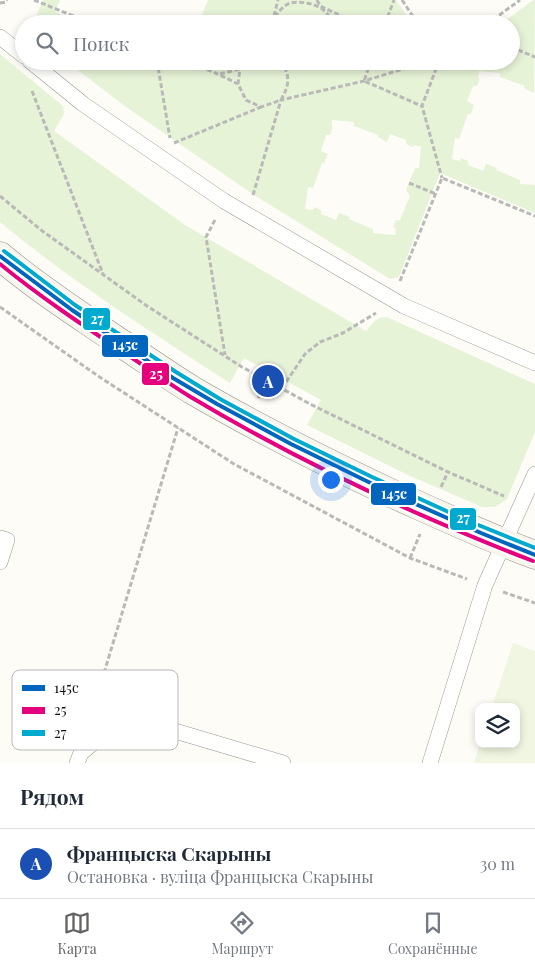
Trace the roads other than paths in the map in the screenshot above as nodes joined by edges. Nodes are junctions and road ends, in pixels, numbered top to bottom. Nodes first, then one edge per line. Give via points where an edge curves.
1 (0, 37) edge
2 (15, 49) edge
3 (41, 70) edge
4 (2, 262) edge
5 (535, 364) edge
6 (535, 474) edge
7 (0, 538) edge
8 (505, 544) junction
9 (535, 555) edge
10 (0, 562) edge
11 (178, 732) edge
12 (283, 763) edge
13 (430, 763) edge

1 - 2 lane
3 - 5 lane via 83,104 224,201 404,306
4 - 8 main road via 191,389 246,420 347,472
6 - 8 lane
7 - 10 lane via 7,540
8 - 9 main road
8 - 13 lane via 485,585
11 - 12 lane

